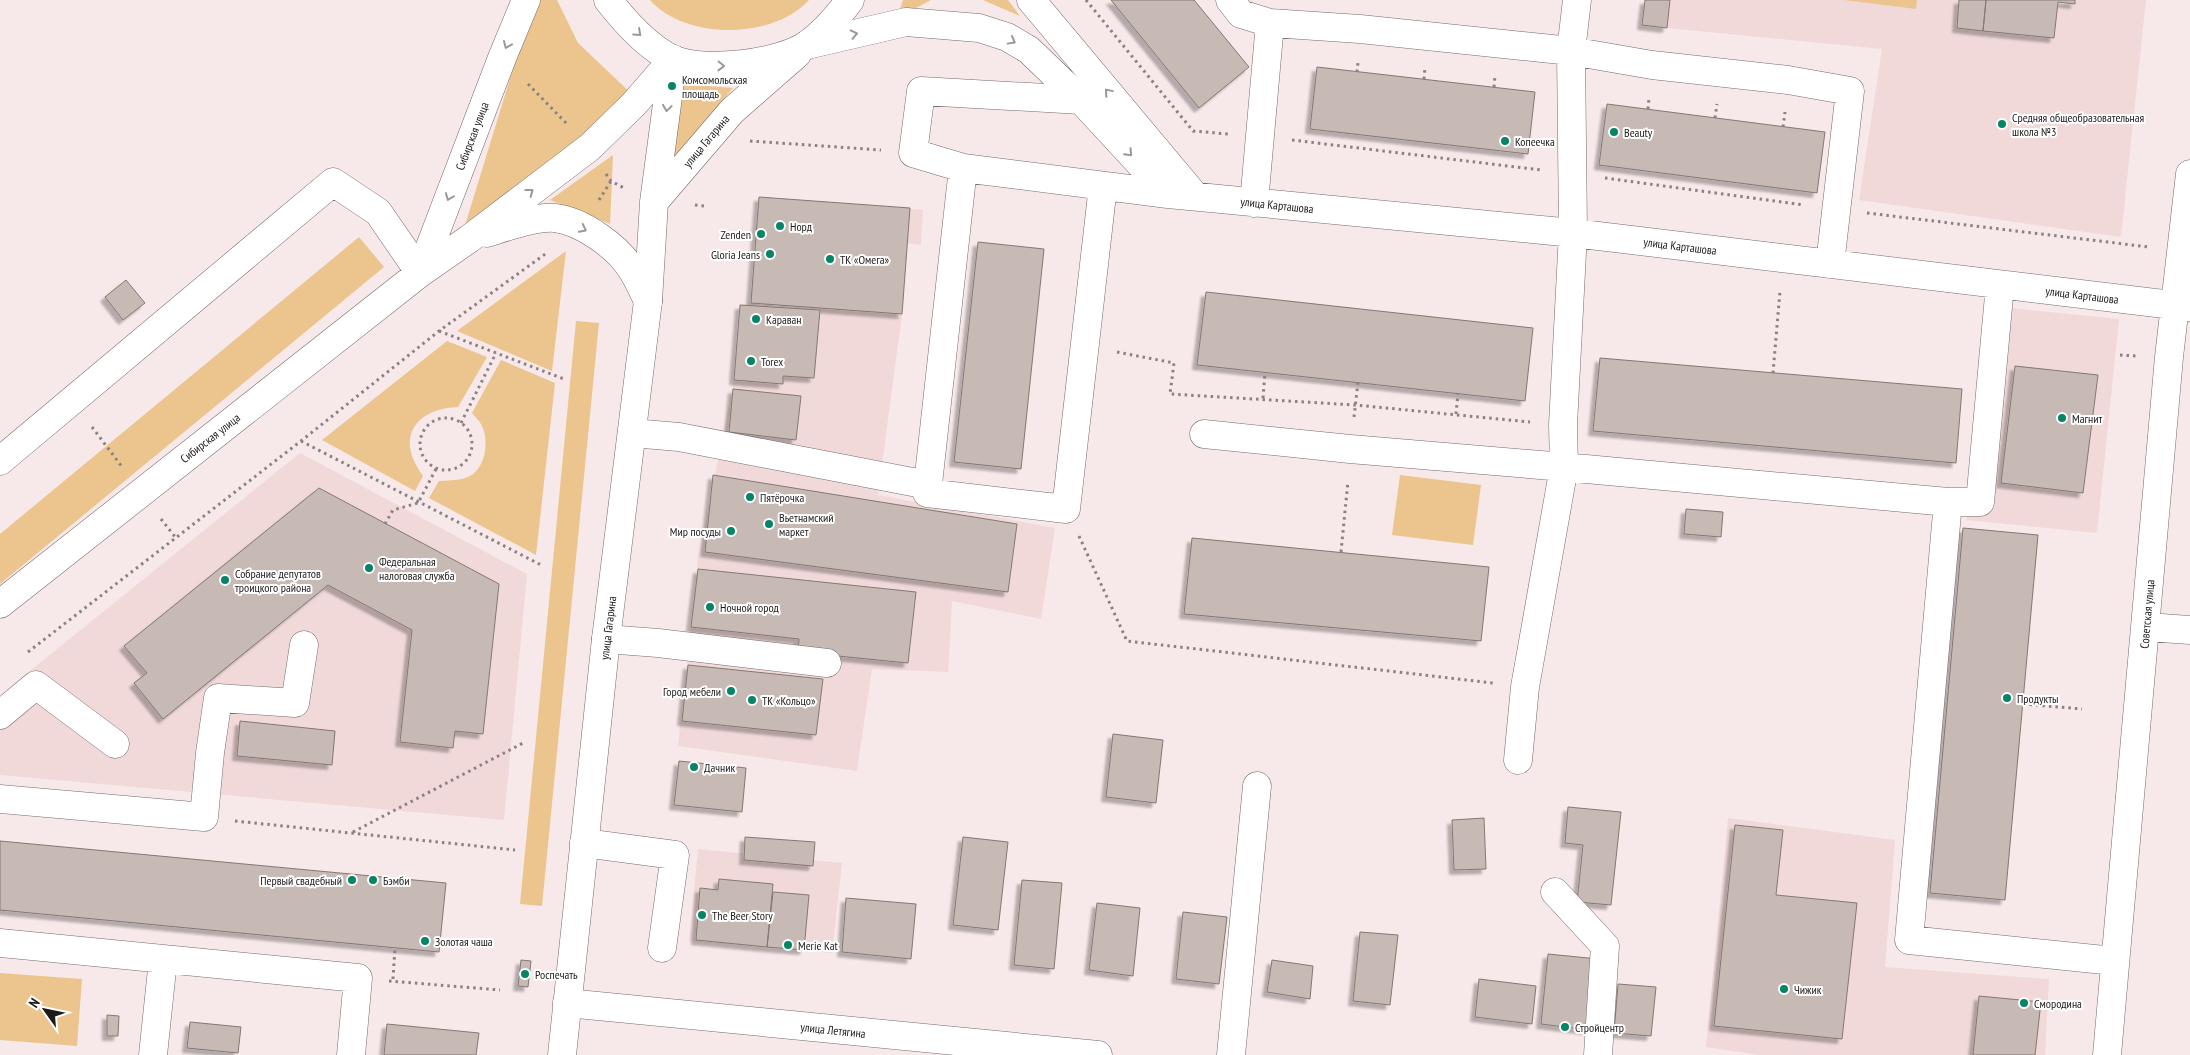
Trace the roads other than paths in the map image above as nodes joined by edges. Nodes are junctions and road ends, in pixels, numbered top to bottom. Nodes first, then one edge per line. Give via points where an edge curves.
1 (526, 0) edge
2 (608, 0) edge
3 (850, 0) edge
4 (1031, 0) edge
5 (1230, 0) edge
6 (1577, 0) edge
7 (1270, 23) junction
8 (807, 45) junction
9 (1571, 51) junction
10 (673, 59) junction
11 (1081, 100) junction
12 (963, 168) junction
13 (2190, 174) edge
14 (1103, 186) junction
15 (1168, 194) junction
16 (1195, 196) junction
17 (654, 202) junction
18 (1254, 202) junction
19 (1573, 233) junction
20 (470, 239) junction
21 (1830, 264) junction
22 (420, 273) junction
23 (2000, 285) junction
24 (648, 301) junction
25 (2183, 307) edge
26 (632, 433) junction
27 (1204, 434) dead end
28 (0, 461) edge
29 (1564, 467) junction
30 (928, 485) junction
31 (1948, 502) junction
32 (0, 604) edge
33 (2146, 628) junction
34 (2190, 630) edge
35 (606, 639) junction
36 (304, 645) dead end
37 (827, 663) dead end
38 (0, 715) edge
39 (115, 744) dead end
40 (1518, 760) dead end
41 (1256, 786) dead end
42 (0, 799) edge
43 (584, 842) junction
44 (1555, 892) dead end
45 (0, 943) edge
46 (662, 948) dead end
47 (163, 960) junction
48 (2114, 961) junction
49 (567, 1002) junction
50 (917, 1047) edge
51 (153, 1055) edge
52 (351, 1055) edge
53 (562, 1055) edge
54 (1098, 1055) edge
55 (1231, 1055) edge
56 (1598, 1055) edge
57 (2107, 1055) edge

1 -> 22 street, Сибирская улица
2 -> 10 street via 636,32
3 - 8 street, улица Гагарина
16 -> 4 street
5 - 7 street via 1241,14
6 - 9 street
7 - 9 street
7 - 18 street
10 -> 8 street via 706,65 741,66
8 -> 11 street via 906,22 979,28 1029,50
8 - 17 street, улица Гагарина via 732,111
9 - 19 street
9 - 21 street via 1850,91
10 -> 17 street, улица Гагарина
20 -> 10 street, Сибирская улица via 590,146 634,104
11 - 12 street, улица Карташова via 921,91 913,153
11 -> 15 street
12 - 14 street, улица Карташова
12 - 30 street
13 - 25 street, Советская улица via 2181,250
14 - 15 street, улица Карташова
14 - 30 street via 1066,509 927,493
15 - 16 street, улица Карташова
16 - 18 street, улица Карташова
17 - 24 street, улица Гагарина
18 - 19 street, улица Карташова
19 - 21 street, улица Карташова
19 - 29 street
20 - 22 street, Сибирская улица
20 -> 24 street, Сибирская улица via 517,224 554,218 582,227 611,245 632,269
21 - 23 street, улица Карташова
22 - 28 street via 378,212 333,182
22 - 32 street, Сибирская улица
23 - 25 street, улица Карташова
23 - 31 street via 1980,502
24 - 26 street, улица Гагарина
25 - 33 street, Советская улица via 2166,386
26 - 30 street via 679,437
26 - 35 street, улица Гагарина
27 - 29 street
29 - 31 street
29 - 40 street via 1525,687
31 - 48 street via 1908,940
33 - 34 street
33 - 48 street, Советская улица
35 - 37 street
35 - 43 street, улица Гагарина
36 - 42 street via 295,703 218,698 204,818
38 - 39 street via 36,685
41 - 55 street
43 - 46 street via 675,855
43 - 49 street, улица Гагарина
44 - 56 street via 1605,946
45 - 47 street
47 - 51 street
47 - 52 street via 358,978
48 - 57 street, Советская улица
49 - 50 street, улица Летягина
49 - 53 street, улица Гагарина
50 - 54 street, улица Летягина

